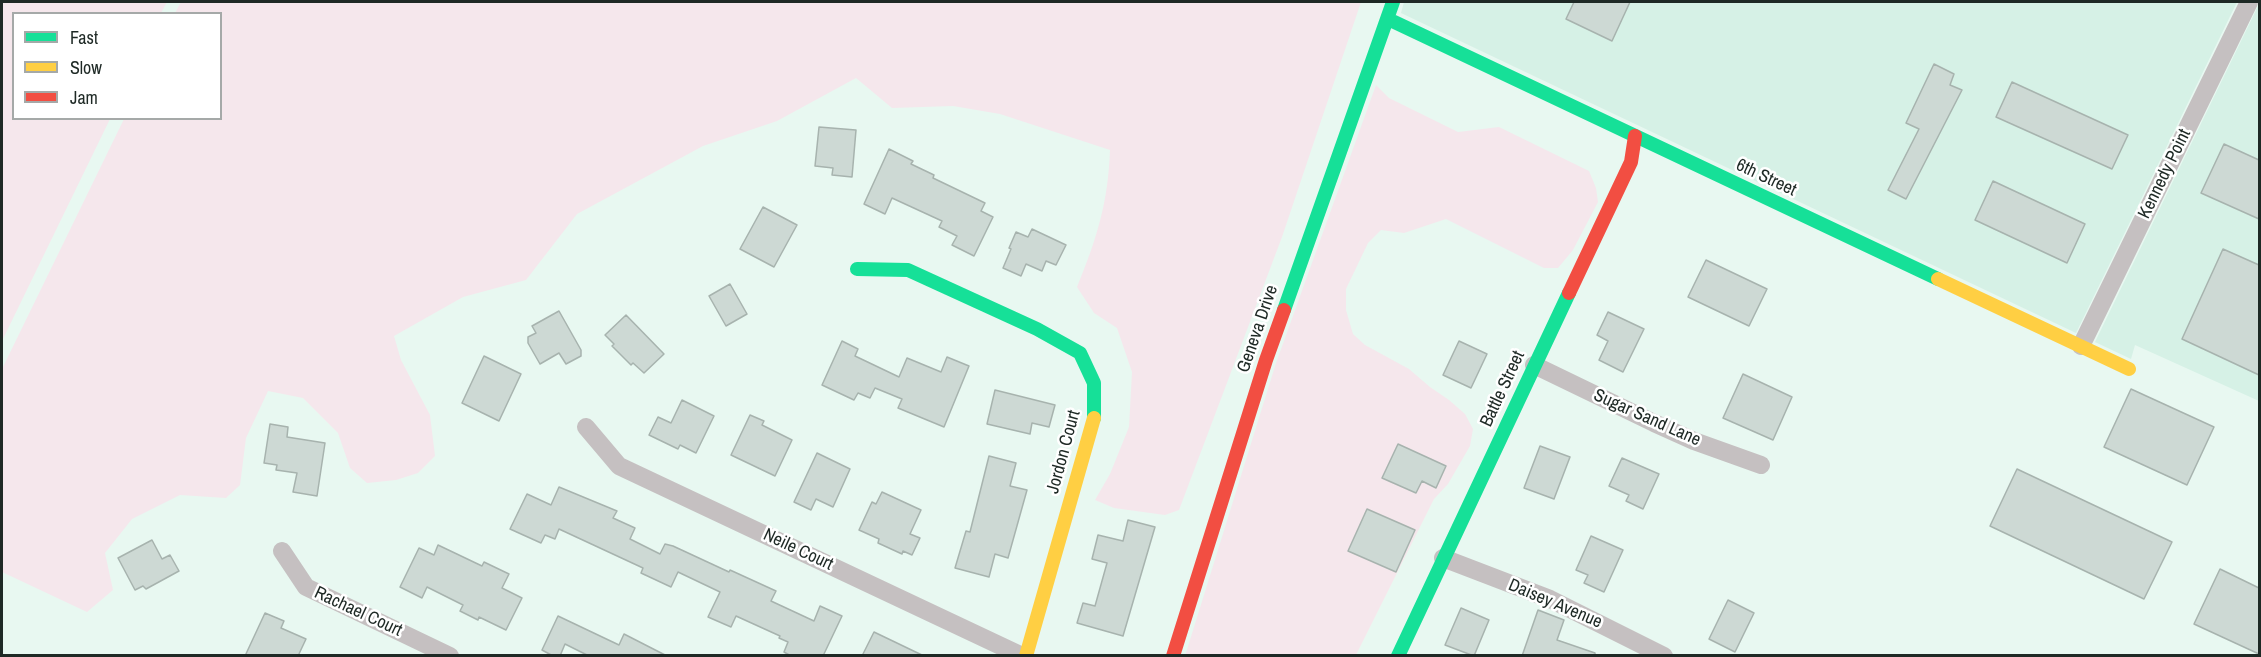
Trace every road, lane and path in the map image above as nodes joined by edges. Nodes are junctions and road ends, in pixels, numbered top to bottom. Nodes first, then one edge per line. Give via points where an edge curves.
1 (1393, 2) edge
2 (2249, 2) edge
3 (1389, 19) junction
4 (1635, 136) junction
5 (857, 269) dead end
6 (2081, 346) junction
7 (1534, 365) junction
8 (2129, 369) dead end
9 (586, 427) dead end
10 (1761, 465) dead end
11 (282, 551) dead end
12 (1443, 558) junction
13 (450, 656) edge
14 (1024, 656) edge
15 (1173, 656) edge
16 (1398, 656) edge
17 (1664, 656) edge

1 - 3 street, Geneva Drive
2 - 6 street, Kennedy Point
3 - 4 street, 6th Street
3 - 15 street, Geneva Drive via 1266,360
4 - 6 street, 6th Street
4 - 7 street, Battle Street via 1631,162
5 - 14 street, Jordon Court via 909,270 1037,329 1080,353 1094,382 1095,415
6 - 8 street, 6th Street
7 - 10 street, Sugar Sand Lane via 1653,423
7 - 12 street, Battle Street
9 - 14 street, Neile Court via 619,466
11 - 13 street, Rachael Court via 306,587
12 - 16 street, Battle Street
12 - 17 street, Daisey Avenue via 1550,599

